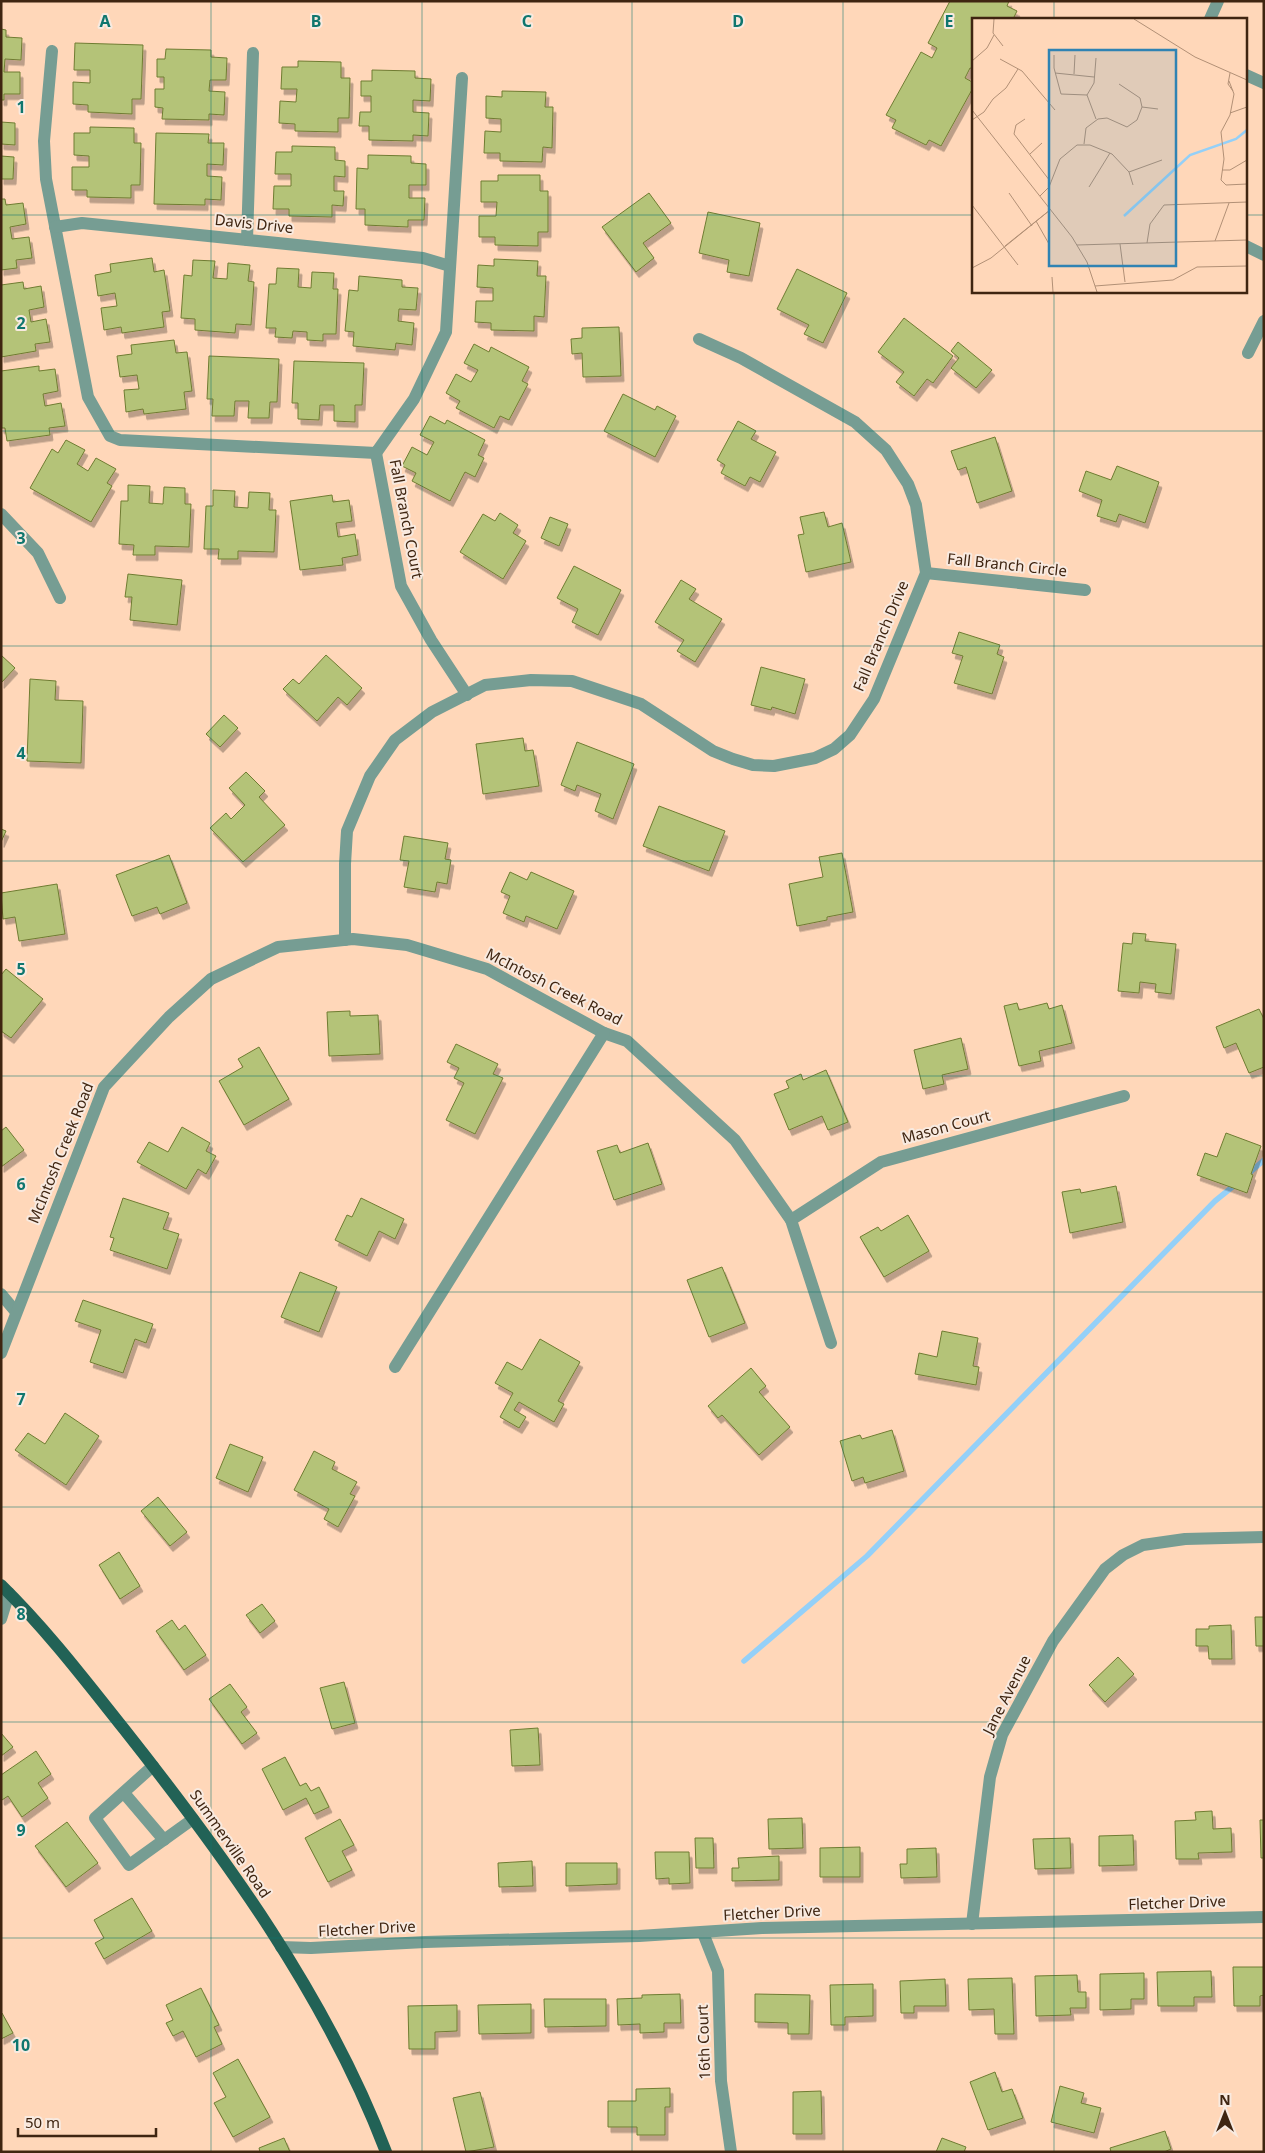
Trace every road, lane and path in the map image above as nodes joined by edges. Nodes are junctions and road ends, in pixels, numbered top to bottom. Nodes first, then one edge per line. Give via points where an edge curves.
1 (1218, 1) edge
2 (1210, 18) edge
3 (52, 51) dead end
4 (253, 53) dead end
5 (1248, 76) edge
6 (462, 78) dead end
7 (1264, 83) edge
8 (55, 226) junction
9 (247, 240) junction
10 (1248, 247) edge
11 (1264, 255) edge
12 (450, 266) junction
13 (1264, 321) edge
14 (699, 339) dead end
15 (1248, 353) dead end
16 (376, 453) junction
17 (1, 514) edge
18 (926, 572) junction
19 (1085, 590) dead end
20 (60, 598) dead end
21 (467, 695) junction
22 (345, 940) junction
23 (604, 1033) junction
24 (1124, 1096) dead end
25 (791, 1220) junction
26 (1, 1294) edge
27 (16, 1312) junction
28 (831, 1343) dead end
29 (1, 1353) edge
30 (396, 1367) dead end
31 (1264, 1537) edge
32 (4, 1592) edge
33 (1, 1619) edge
34 (153, 1766) junction
35 (124, 1793) junction
36 (192, 1819) junction
37 (164, 1840) junction
38 (1264, 1916) edge
39 (972, 1924) junction
40 (703, 1933) junction
41 (281, 1946) junction
42 (386, 2152) edge
43 (731, 2152) edge

1 - 2 street
3 - 8 street via 44,141 46,179
4 - 9 street
5 - 7 street
6 - 12 street
8 - 9 street, Davis Drive via 82,223
8 - 16 street via 88,397 110,436 120,440
9 - 12 street, Davis Drive via 423,258
10 - 11 street
12 - 16 street via 446,332 414,399
13 - 15 street
14 - 18 street, Fall Branch Drive via 742,358 855,422 886,450 908,484 916,505
16 - 21 street, Fall Branch Court via 401,586
17 - 20 street via 38,553
18 - 19 street, Fall Branch Circle
18 - 21 street, Fall Branch Drive via 874,699 850,735 834,749 816,758 774,766 753,765 733,759 713,751 642,704 572,681 531,680 485,686
21 - 22 street, Fall Branch Drive via 432,712 396,740 370,776 347,831
22 - 23 street, McIntosh Creek Road via 407,945 487,969
22 - 27 street, McIntosh Creek Road via 278,947 211,979 169,1017 104,1086
23 - 25 street, McIntosh Creek Road via 627,1041 735,1140
23 - 30 street
24 - 25 street, Mason Court via 882,1162
25 - 28 street, McIntosh Creek Road
26 - 27 street
27 - 29 street, McIntosh Creek Road
31 - 39 street, Jane Avenue via 1186,1539 1143,1545 1105,1569 1054,1641 1002,1735 990,1777
32 - 33 street
32 - 34 main road, Summerville Road via 66,1657
34 - 35 street
34 - 36 main road, Summerville Road
35 - 37 street
35 - 37 street via 94,1818 129,1865
36 - 37 street
36 - 41 main road, Summerville Road
38 - 39 street, Fletcher Drive
39 - 40 street, Fletcher Drive via 913,1923
40 - 41 street, Fletcher Drive via 311,1948
40 - 43 street, 16th Court via 718,1971 721,2081
41 - 42 main road, Summerville Road via 317,2007 373,2117

